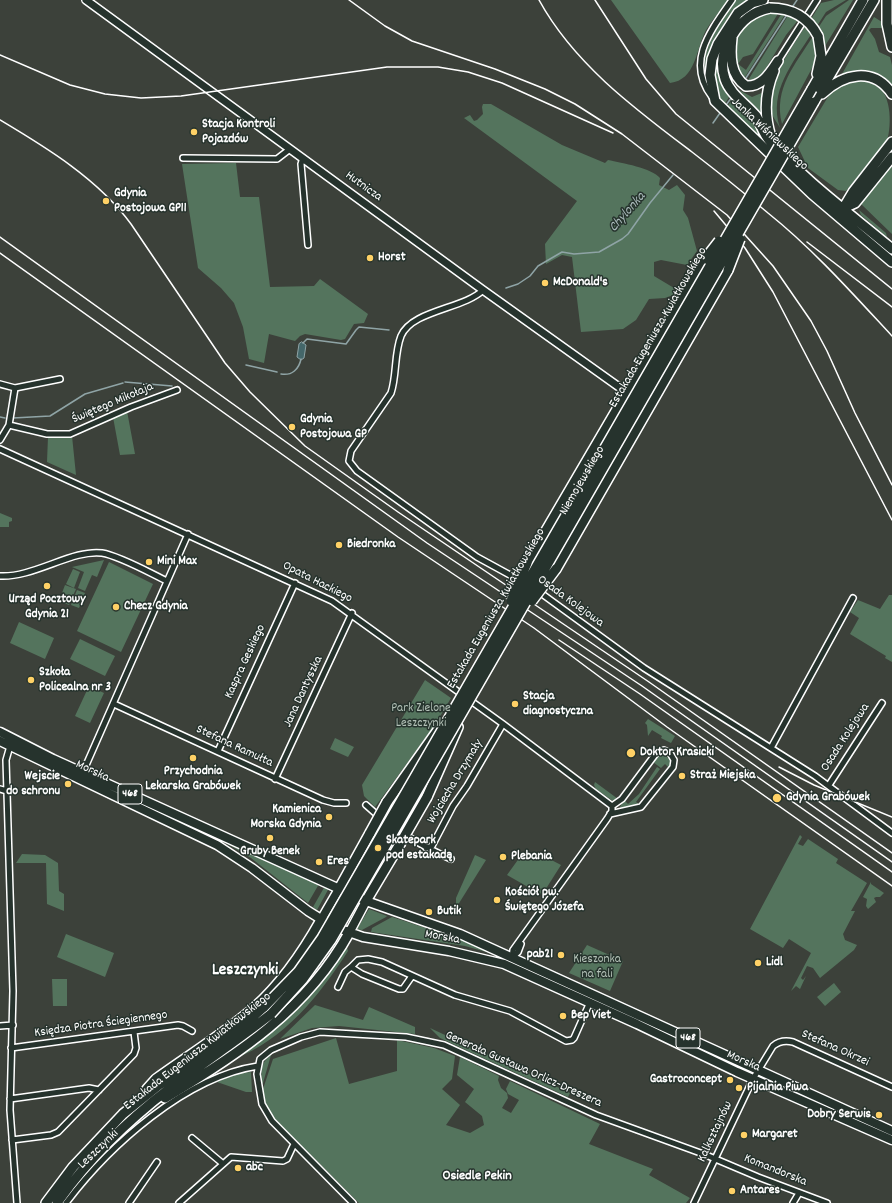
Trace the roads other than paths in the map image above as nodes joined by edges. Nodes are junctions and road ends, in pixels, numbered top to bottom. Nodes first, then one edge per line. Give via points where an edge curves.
1 (86, 0) edge
2 (732, 0) edge
3 (764, 0) edge
4 (816, 0) edge
5 (863, 0) edge
6 (874, 0) edge
7 (887, 0) edge
8 (732, 35) junction
9 (892, 47) edge
10 (778, 61) junction
11 (812, 88) junction
12 (892, 94) edge
13 (814, 102) junction
14 (718, 104) junction
15 (892, 142) edge
16 (290, 148) junction
17 (777, 149) junction
18 (892, 157) edge
19 (183, 158) dead end
20 (303, 158) junction
21 (753, 208) junction
22 (844, 208) junction
23 (838, 216) junction
24 (736, 220) junction
25 (308, 245) dead end
26 (892, 249) edge
27 (892, 262) edge
28 (483, 290) junction
29 (60, 379) dead end
30 (0, 384) edge
31 (15, 388) junction
32 (177, 390) dead end
33 (626, 392) junction
34 (649, 407) junction
35 (616, 410) junction
36 (640, 424) junction
37 (9, 425) junction
38 (0, 440) edge
39 (0, 449) edge
40 (188, 534) junction
41 (0, 576) edge
42 (167, 581) junction
43 (295, 583) junction
44 (530, 586) junction
45 (853, 598) dead end
46 (352, 613) junction
47 (509, 631) junction
48 (498, 632) junction
49 (464, 701) junction
50 (882, 703) dead end
51 (114, 704) junction
52 (503, 724) junction
53 (0, 732) edge
54 (0, 741) edge
55 (10, 746) junction
56 (772, 748) junction
57 (218, 752) junction
58 (82, 772) junction
59 (275, 779) junction
60 (829, 785) junction
61 (0, 789) edge
62 (8, 791) junction
63 (346, 803) dead end
64 (366, 805) dead end
65 (612, 806) junction
66 (610, 814) junction
67 (892, 833) edge
68 (426, 848) junction
69 (451, 859) dead end
70 (339, 889) junction
71 (366, 901) junction
72 (321, 920) junction
73 (349, 933) junction
74 (512, 958) junction
75 (504, 964) junction
76 (351, 967) junction
77 (290, 968) junction
78 (412, 976) junction
79 (312, 986) junction
80 (338, 987) dead end
81 (590, 1002) junction
82 (267, 1011) junction
83 (1, 1024) edge
84 (13, 1025) junction
85 (192, 1031) dead end
86 (134, 1032) junction
87 (11, 1048) junction
88 (258, 1066) junction
89 (758, 1070) junction
90 (753, 1079) junction
91 (892, 1087) edge
92 (99, 1090) junction
93 (10, 1099) junction
94 (143, 1111) junction
95 (123, 1114) junction
96 (892, 1131) edge
97 (192, 1138) dead end
98 (12, 1140) junction
99 (892, 1140) edge
100 (294, 1144) junction
101 (716, 1159) junction
102 (157, 1162) dead end
103 (222, 1163) junction
104 (799, 1193) junction
105 (17, 1203) edge
106 (46, 1203) edge
107 (57, 1203) edge
108 (66, 1203) edge
109 (129, 1203) edge
110 (179, 1203) edge
111 (353, 1203) edge
112 (694, 1203) edge
113 (793, 1203) edge
114 (827, 1203) edge

1 - 16 main road, Hutnicza
2 - 14 street, Janka Wiśniewskiego via 709,34 702,51 702,78 707,90
3 - 14 highway via 752,3 738,13 718,44 712,59 710,75 711,87
4 - 10 street
5 - 11 highway, Estakada Eugeniusza Kwiatkowskiego
6 - 13 highway, Estakada Eugeniusza Kwiatkowskiego
7 - 9 highway via 887,24
8 - 10 highway via 733,68 738,79 746,86 762,82
8 - 11 highway, bridge via 749,16 770,8 797,14 809,22 818,36 821,56
8 - 17 highway via 723,56 726,80 730,88 756,116 766,136
10 - 17 highway via 768,90 766,108 769,131
11 - 24 highway, Estakada Eugeniusza Kwiatkowskiego, bridge
12 - 13 highway via 879,81 860,75 839,80
13 - 21 highway, Estakada Eugeniusza Kwiatkowskiego, bridge
14 - 23 highway, Janka Wiśniewskiego
15 - 22 highway via 853,192
16 - 19 street via 277,159
16 - 20 main road, Hutnicza
17 - 22 highway, Janka Wiśniewskiego
18 - 22 highway via 855,203
20 - 25 street via 301,164
20 - 28 main road, Hutnicza
21 - 34 highway, bridge via 728,270
21 - 47 highway, Estakada Eugeniusza Kwiatkowskiego, bridge
22 - 23 highway
22 - 26 highway, Janka Wiśniewskiego
23 - 27 highway, Janka Wiśniewskiego
24 - 33 highway, bridge via 699,266
24 - 48 highway, Estakada Eugeniusza Kwiatkowskiego, bridge
28 - 33 main road, Hutnicza
28 - 44 street, Osada Kolejowa via 468,300 424,316 404,331 399,343 395,382 391,393 351,451 350,461 357,471 477,557
29 - 31 street
30 - 31 street
31 - 37 street
32 - 37 street, Świętego Mikołaja via 70,434 47,434
33 - 34 main road, Hutnicza via 635,404
33 - 35 highway
34 - 36 highway
35 - 44 street, Niemojewskiego via 612,435 530,572
35 - 48 highway, bridge via 527,563
36 - 44 street, Niemojewskiego via 619,439 553,554 542,580
36 - 47 highway, bridge via 556,569
37 - 38 street
39 - 40 street, Opata Hackiego
40 - 42 street
40 - 43 street, Opata Hackiego
41 - 42 street via 17,575 85,554 102,553
42 - 51 street
43 - 46 street, Opata Hackiego
43 - 57 street, Kaspra Geskiego
44 - 56 street, Osada Kolejowa via 644,668
45 - 56 street
46 - 52 street, Opata Hackiego
46 - 59 street, Jana Dantyszka
47 - 49 highway, Estakada Eugeniusza Kwiatkowskiego, bridge
48 - 49 highway, Estakada Eugeniusza Kwiatkowskiego, bridge
49 - 70 highway, bridge via 401,780
49 - 71 highway, bridge via 427,797
49 - 82 highway, Estakada Eugeniusza Kwiatkowskiego, bridge via 322,938
50 - 60 street, Osada Kolejowa
51 - 57 street, Stefana Ramułta
51 - 58 street
52 - 65 street, Opata Hackiego
52 - 68 street, Wojciecha Drzymały via 432,846
53 - 58 main road, Morska / 468
54 - 55 main road, Morska / 468
55 - 62 street via 6,755
55 - 72 main road, Morska / 468 via 217,845
56 - 60 street, Osada Kolejowa
57 - 59 street, Stefana Ramułta
58 - 70 main road, Morska / 468
59 - 63 street, Stefana Ramułta via 334,804
60 - 67 street, Osada Kolejowa
61 - 62 street
62 - 84 street
64 - 68 street via 397,830
65 - 66 street
65 - 66 street via 622,799 657,752 664,750 670,753 674,760 673,767 641,807
66 - 74 street
68 - 69 street
70 - 71 main road, Morska / 468
70 - 72 main road
71 - 73 main road
71 - 74 main road, Morska / 468 via 449,930
72 - 73 main road, Morska / 468
72 - 77 highway
73 - 75 main road, Morska / 468 via 480,957
73 - 79 highway
74 - 75 street
74 - 89 main road, Morska / 468
75 - 81 main road, Morska / 468
76 - 78 street via 358,960 368,959 382,962
76 - 78 street via 399,990 403,989
76 - 80 street via 345,972
77 - 79 highway
77 - 95 highway via 255,1007 156,1079
78 - 81 street via 455,995 510,1011 566,1041 574,1038
79 - 94 highway via 281,1018 246,1047 210,1072
81 - 90 main road, Morska / 468
82 - 94 highway, Estakada Eugeniusza Kwiatkowskiego
82 - 95 highway, Estakada Eugeniusza Kwiatkowskiego via 159,1085
83 - 84 street
84 - 87 street
85 - 86 street, Księdza Piotra Ściegiennego via 178,1026
86 - 87 street, Księdza Piotra Ściegiennego
86 - 92 street via 136,1051
87 - 93 street
88 - 100 street via 260,1098 265,1111
88 - 101 street, Generała Gustawa Orlicz-Dreszera via 262,1057 271,1050 294,1039 320,1032 386,1035 424,1040 459,1052 596,1115
88 - 108 street, Leszczynki via 229,1072 182,1097 145,1121 95,1168
89 - 90 street, Kalksztajnów
89 - 91 street, Stefana Okrzei via 773,1046 788,1040
89 - 96 main road, Morska / 468
90 - 99 main road, Morska / 468
90 - 101 street, Kalksztajnów
92 - 93 street via 88,1088
92 - 98 street via 55,1134
93 - 98 street
94 - 107 highway, Estakada Eugeniusza Kwiatkowskiego via 95,1155
95 - 106 highway, Estakada Eugeniusza Kwiatkowskiego via 73,1167
97 - 103 street
98 - 105 street
100 - 103 street via 287,1159 283,1161 235,1156
100 - 111 street
101 - 104 street, Komandorska
101 - 112 street, Kalksztajnów
102 - 109 street
103 - 110 street
104 - 113 street
104 - 114 street, Komandorska

